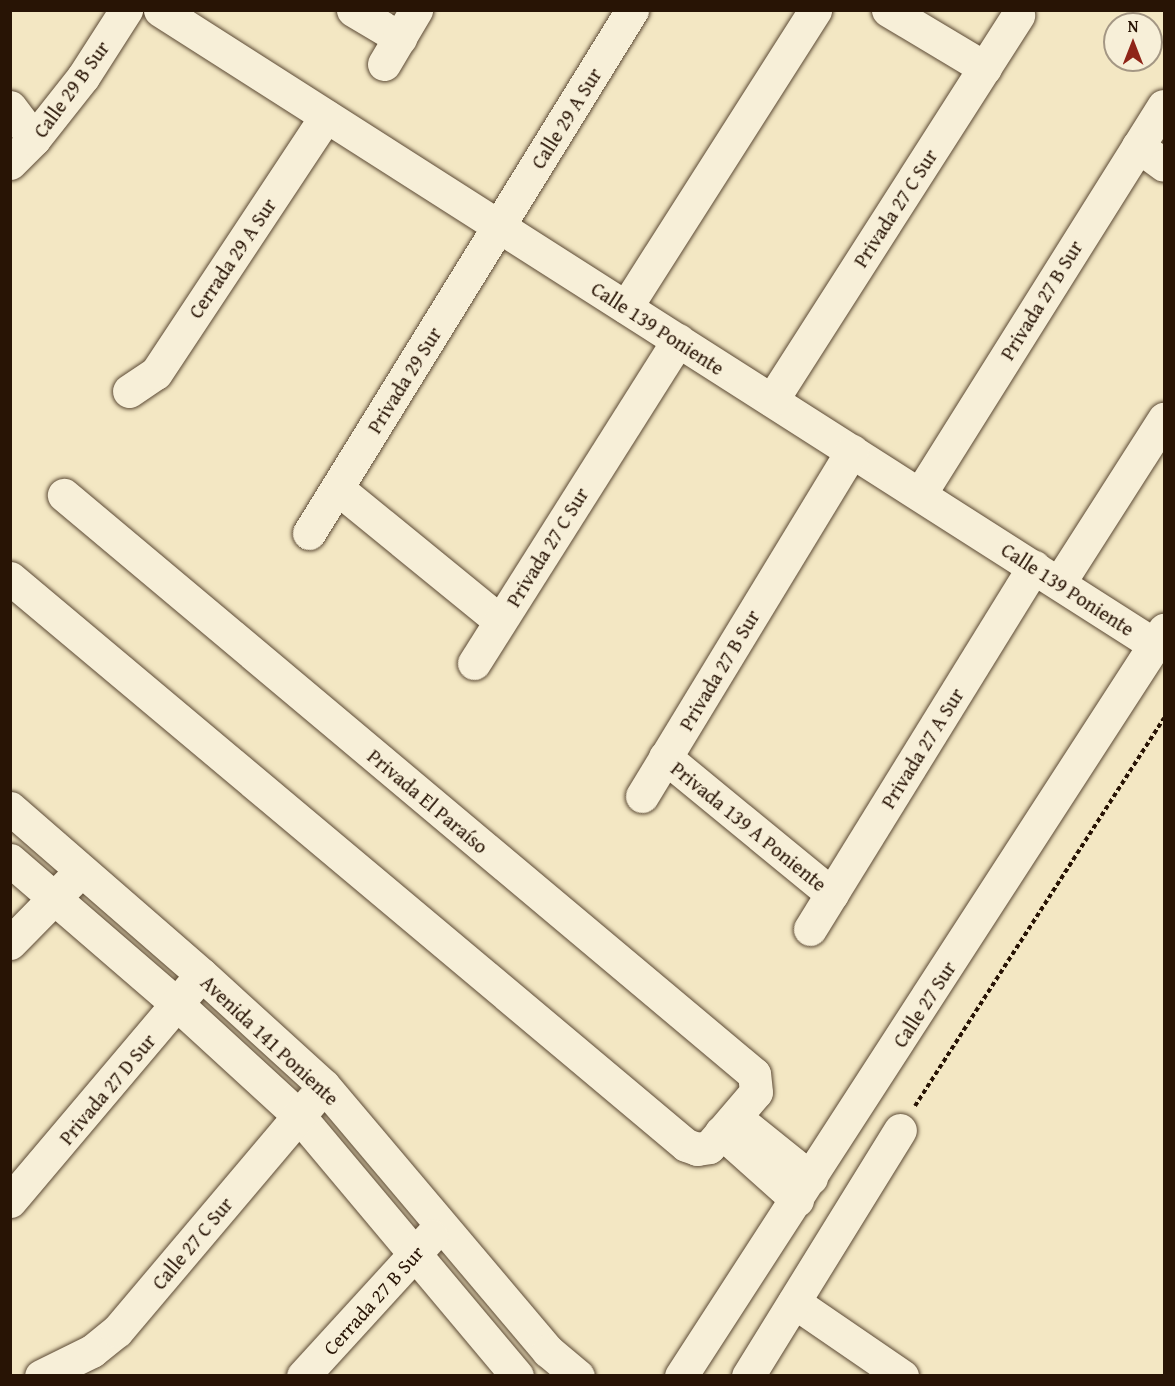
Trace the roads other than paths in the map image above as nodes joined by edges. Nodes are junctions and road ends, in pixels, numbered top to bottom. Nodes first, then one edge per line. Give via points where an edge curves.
1 (126, 10) edge
2 (160, 10) edge
3 (354, 10) edge
4 (632, 10) edge
5 (815, 10) edge
6 (888, 10) edge
7 (1018, 15) dead end
8 (400, 37) edge
9 (985, 68) junction
10 (1163, 106) edge
11 (10, 107) edge
12 (326, 116) junction
13 (34, 139) junction
14 (1138, 146) junction
15 (10, 163) edge
16 (1164, 165) edge
17 (500, 226) junction
18 (626, 307) junction
19 (678, 340) junction
20 (129, 391) dead end
21 (772, 400) junction
22 (1164, 419) edge
23 (852, 451) junction
24 (337, 488) junction
25 (920, 494) junction
26 (64, 495) dead end
27 (309, 533) dead end
28 (1047, 575) junction
29 (10, 578) edge
30 (500, 621) junction
31 (1160, 638) edge
32 (474, 663) dead end
33 (665, 757) junction
34 (642, 796) dead end
35 (10, 808) edge
36 (10, 860) edge
37 (82, 870) junction
38 (832, 894) junction
39 (54, 897) junction
40 (810, 929) dead end
41 (10, 943) edge
42 (201, 975) junction
43 (178, 1005) junction
44 (324, 1086) junction
45 (299, 1116) junction
46 (728, 1124) junction
47 (900, 1130) road end
48 (804, 1189) junction
49 (10, 1201) edge
50 (442, 1224) junction
51 (416, 1253) junction
52 (794, 1302) junction
53 (548, 1350) junction
54 (40, 1376) edge
55 (303, 1376) edge
56 (517, 1376) edge
57 (526, 1376) edge
58 (578, 1376) edge
59 (681, 1376) edge
60 (748, 1376) edge
61 (902, 1376) edge

1 - 13 street, Calle 29 B Sur via 83,77
2 - 12 street, Calle 139 Poniente
3 - 8 street
4 - 17 street, Calle 29 A Sur
5 - 18 street
6 - 9 street
7 - 9 street, Privada 27 C Sur
9 - 21 street, Privada 27 C Sur
10 - 14 street, Privada 27 B Sur
11 - 13 street
12 - 17 street, Calle 139 Poniente
12 - 20 street, Cerrada 29 A Sur via 156,373
13 - 15 street, Calle 29 B Sur
14 - 16 street
14 - 25 street, Privada 27 B Sur
17 - 18 street, Calle 139 Poniente
17 - 24 street, Privada 29 Sur
18 - 19 street, Calle 139 Poniente
19 - 21 street, Calle 139 Poniente
19 - 30 street, Privada 27 C Sur
21 - 23 street, Calle 139 Poniente
22 - 28 street, Privada 27 A Sur
23 - 25 street, Calle 139 Poniente
23 - 33 street, Privada 27 B Sur
24 - 27 street, Privada 29 Sur
24 - 30 street
25 - 28 street, Calle 139 Poniente
26 - 46 street, Privada El Paraíso via 754,1074 756,1092
28 - 31 street, Calle 139 Poniente
28 - 38 street, Privada 27 A Sur
29 - 46 street, Privada El Paraíso via 686,1145 697,1149 709,1146
30 - 32 street, Privada 27 C Sur
31 - 48 street, Calle 27 Sur
33 - 34 street, Privada 27 B Sur
33 - 38 street, Privada 139 A Poniente
35 - 37 street, Avenida 141 Poniente
36 - 39 street, Avenida 141 Poniente
37 - 39 street
37 - 42 street, Avenida 141 Poniente
38 - 40 street, Privada 27 A Sur
39 - 41 street
39 - 43 street, Avenida 141 Poniente
42 - 43 street, Privada 27 D Sur
42 - 44 street, Avenida 141 Poniente
43 - 45 street, Avenida 141 Poniente
43 - 49 street, Privada 27 D Sur
44 - 45 street, Calle 27 C Sur
44 - 50 street, Avenida 141 Poniente
45 - 51 street, Avenida 141 Poniente
45 - 54 street, Calle 27 C Sur via 117,1331 92,1352
46 - 48 street
47 - 52 street
48 - 59 street, Calle 27 Sur
50 - 51 street, Cerrada 27 B Sur
50 - 53 street, Avenida 141 Poniente
51 - 55 street, Cerrada 27 B Sur
51 - 56 street, Avenida 141 Poniente
52 - 60 street
52 - 61 street
53 - 57 street
53 - 58 street, Avenida 141 Poniente

